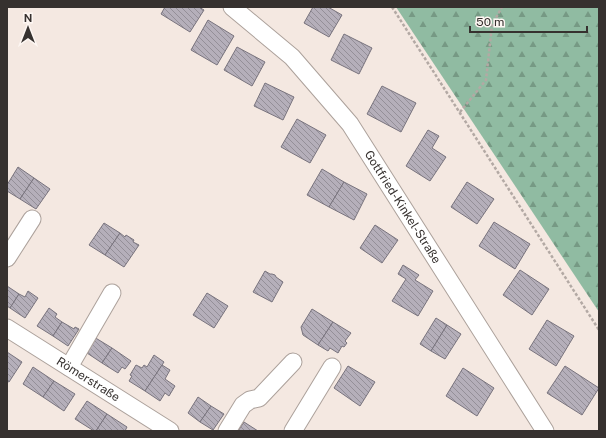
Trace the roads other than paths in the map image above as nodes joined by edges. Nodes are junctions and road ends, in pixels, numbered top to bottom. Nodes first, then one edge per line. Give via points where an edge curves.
1 (232, 7) edge
2 (32, 219) dead end
3 (7, 258) edge
4 (112, 293) dead end
5 (7, 328) edge
6 (293, 362) dead end
7 (69, 367) junction
8 (332, 367) dead end
9 (170, 431) edge
10 (227, 431) edge
11 (293, 431) edge
12 (545, 431) edge

1 - 12 street, Gottfried-Kinkel-Straße via 292,57 350,124
2 - 3 street
4 - 7 street
5 - 7 street, Römerstraße
6 - 10 street via 259,398 244,405
7 - 9 street, Römerstraße
8 - 11 street

